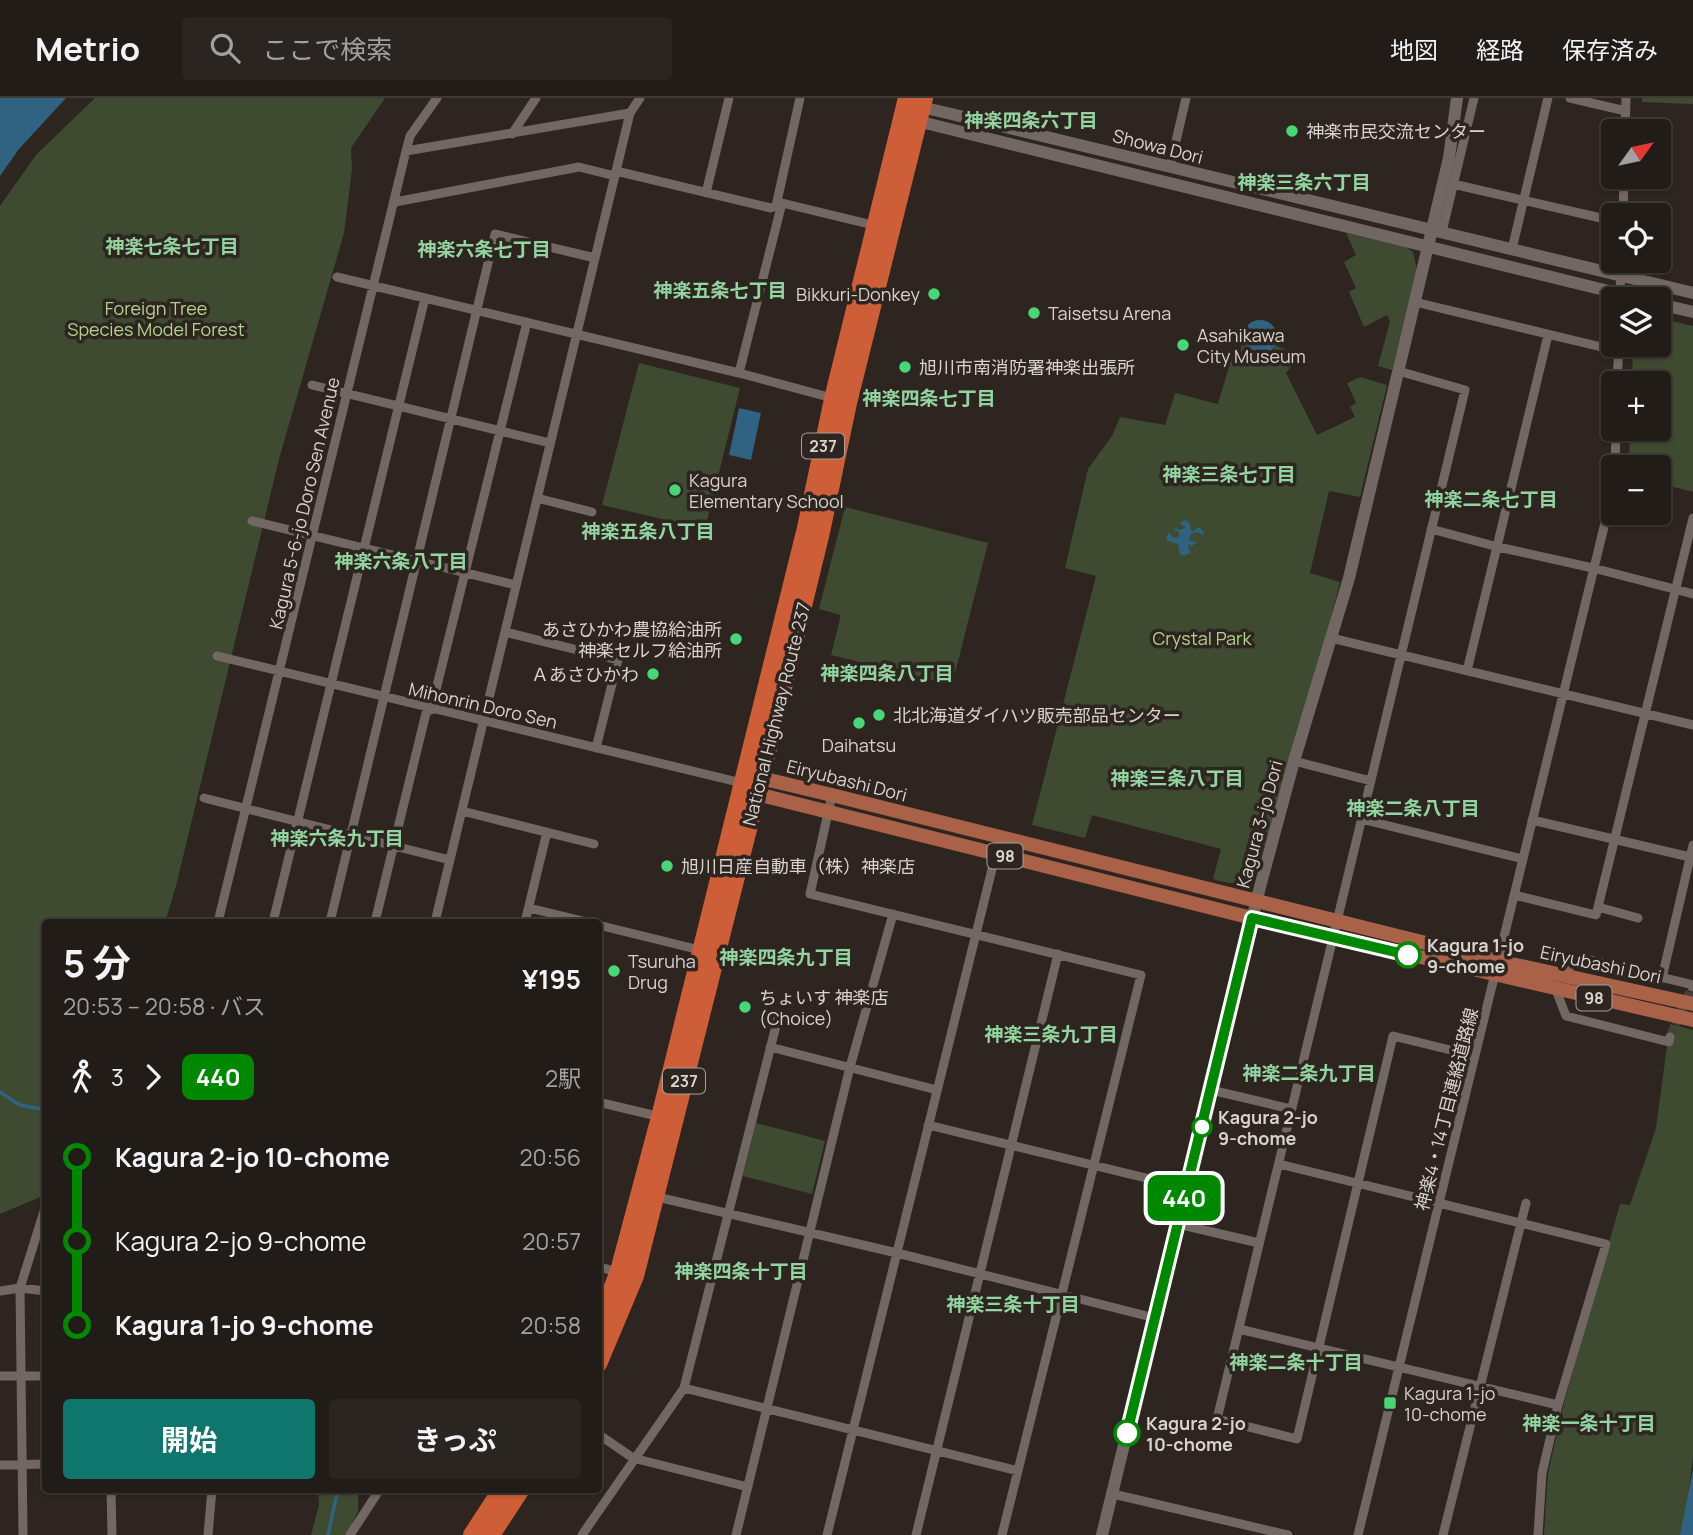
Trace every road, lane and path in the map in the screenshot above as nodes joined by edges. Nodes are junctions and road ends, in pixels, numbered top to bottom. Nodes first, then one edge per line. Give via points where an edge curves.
1 (437, 98) edge
2 (536, 98) edge
3 (640, 98) edge
4 (729, 98) edge
5 (800, 98) edge
6 (1186, 98) edge
7 (1457, 98) edge
8 (1474, 98) edge
9 (1548, 98) edge
10 (1570, 98) edge
11 (1626, 98) edge
12 (915, 107) edge
13 (1626, 111) junction
14 (630, 113) junction
15 (1626, 119) edge
16 (512, 134) junction
17 (406, 151) junction
18 (1170, 167) junction
19 (615, 173) junction
20 (1453, 184) junction
21 (706, 193) junction
22 (1523, 200) junction
23 (395, 202) junction
24 (779, 204) junction
25 (1601, 218) edge
26 (877, 226) junction
27 (1437, 231) junction
28 (1428, 247) junction
29 (1512, 249) junction
30 (595, 258) junction
31 (1620, 273) edge
32 (1620, 276) junction
33 (337, 277) dead end
34 (373, 285) junction
35 (1620, 287) edge
36 (1601, 292) edge
37 (1693, 293) edge
38 (425, 298) junction
39 (1415, 302) junction
40 (1671, 307) edge
41 (477, 309) junction
42 (1693, 312) edge
43 (527, 322) junction
44 (577, 334) junction
45 (1548, 335) junction
46 (1601, 345) edge
47 (1398, 371) junction
48 (739, 373) junction
49 (312, 385) dead end
50 (345, 394) junction
51 (840, 401) junction
52 (399, 407) junction
53 (450, 419) junction
54 (500, 430) junction
55 (551, 443) junction
56 (537, 498) junction
57 (592, 512) dead end
58 (1693, 518) edge
59 (252, 521) dead end
60 (1604, 525) edge
61 (1431, 529) junction
62 (313, 536) junction
63 (1498, 547) junction
64 (364, 548) junction
65 (416, 561) junction
66 (1593, 568) junction
67 (465, 573) junction
68 (516, 585) junction
69 (1676, 590) junction
70 (1693, 594) edge
71 (505, 632) junction
72 (1331, 638) junction
73 (1402, 655) junction
74 (217, 656) dead end
75 (1467, 671) junction
76 (280, 672) junction
77 (331, 685) junction
78 (1563, 693) junction
79 (384, 698) junction
80 (429, 709) junction
81 (1644, 713) junction
82 (483, 721) junction
83 (1693, 725) edge
84 (596, 748) junction
85 (1294, 761) junction
86 (1371, 781) junction
87 (753, 785) junction
88 (832, 796) junction
89 (204, 798) dead end
90 (246, 809) junction
91 (462, 811) junction
92 (828, 812) junction
93 (1361, 819) junction
94 (1532, 820) junction
95 (297, 823) junction
96 (547, 832) junction
97 (351, 835) junction
98 (1000, 837) junction
99 (1614, 839) junction
100 (594, 844) dead end
101 (1693, 845) edge
102 (393, 847) junction
103 (996, 854) junction
104 (1690, 857) junction
105 (1523, 859) junction
106 (450, 860) junction
107 (1514, 895) junction
108 (1257, 900) junction
109 (1598, 907) junction
110 (529, 908) junction
111 (892, 914) junction
112 (1252, 918) junction
113 (1638, 918) dead end
114 (219, 919) edge
115 (274, 919) edge
116 (331, 919) edge
117 (376, 919) edge
118 (436, 919) edge
119 (526, 919) edge
120 (575, 919) edge
121 (1337, 920) junction
122 (602, 926) edge
123 (976, 934) junction
124 (1333, 937) junction
125 (709, 952) junction
126 (1058, 954) junction
127 (1498, 961) junction
128 (1559, 975) junction
129 (1494, 976) junction
130 (1662, 978) junction
131 (1692, 987) edge
132 (1556, 990) junction
133 (1693, 1004) edge
134 (779, 1014) dead end
135 (1693, 1020) edge
136 (1670, 1037) dead end
137 (770, 1047) junction
138 (1475, 1056) junction
139 (850, 1067) junction
140 (937, 1090) junction
141 (1211, 1090) junction
142 (602, 1103) edge
143 (1290, 1109) junction
144 (667, 1118) junction
145 (928, 1125) junction
146 (1011, 1145) junction
147 (1279, 1164) junction
148 (1094, 1165) junction
149 (1357, 1184) junction
150 (1187, 1188) junction
151 (648, 1195) junction
152 (1439, 1203) junction
153 (1526, 1203) dead end
154 (728, 1214) junction
155 (42, 1218) edge
156 (1521, 1223) junction
157 (1178, 1224) junction
158 (809, 1232) junction
159 (1259, 1243) junction
160 (897, 1253) junction
161 (602, 1268) edge
162 (627, 1274) junction
163 (979, 1275) junction
164 (20, 1288) junction
165 (0, 1291) edge
166 (42, 1291) edge
167 (1061, 1295) junction
168 (1155, 1318) junction
169 (602, 1319) edge
170 (1239, 1329) junction
171 (1319, 1347) junction
172 (602, 1352) edge
173 (1399, 1366) junction
174 (0, 1376) edge
175 (22, 1376) junction
176 (42, 1376) edge
177 (1480, 1387) junction
178 (684, 1388) junction
179 (1558, 1405) junction
180 (766, 1410) junction
181 (853, 1429) junction
182 (602, 1437) edge
183 (937, 1450) junction
184 (633, 1458) junction
185 (22, 1464) junction
186 (42, 1464) edge
187 (0, 1465) edge
188 (1018, 1471) junction
189 (748, 1487) junction
190 (111, 1493) edge
191 (212, 1493) edge
192 (377, 1493) edge
193 (499, 1493) edge
194 (519, 1493) edge
195 (1113, 1493) junction
196 (1272, 1533) edge
197 (23, 1535) edge
198 (112, 1535) edge
199 (208, 1535) edge
200 (351, 1535) edge
201 (472, 1535) edge
202 (491, 1535) edge
203 (582, 1535) edge
204 (736, 1535) edge
205 (827, 1535) edge
206 (916, 1535) edge
207 (1003, 1535) edge
208 (1102, 1535) edge
209 (1288, 1535) edge
210 (1358, 1535) edge
211 (1443, 1535) edge
212 (1538, 1535) edge

1 - 17 street, Kagura 5-6-jo Doro Sen Avenue via 410,136
2 - 16 street
3 - 14 street
4 - 21 street
5 - 24 street
6 - 18 street
7 - 27 street, Kagura 3-jo Dori
8 - 20 street
9 - 22 street
10 - 13 street
11 - 13 street
12 - 18 street, Showa Dori
12 - 26 highway, National Highway Route 237 / 237
12 - 28 street, Showa Dori
12 - 51 highway, National Highway Route 237 / 237
13 - 15 street
14 - 16 street
14 - 19 street
16 - 17 street
17 - 23 street, Kagura 5-6-jo Doro Sen Avenue
18 - 27 street, Showa Dori
19 - 21 street
19 - 23 street via 579,167
19 - 30 street
20 - 22 street
20 - 27 street
21 - 24 street via 771,208
22 - 25 street
22 - 29 street
23 - 34 street, Kagura 5-6-jo Doro Sen Avenue
24 - 26 street
24 - 48 street
26 - 51 highway, National Highway Route 237 / 237
27 - 28 street, Kagura 3-jo Dori
27 - 29 street, Showa Dori
28 - 36 street, Showa Dori
28 - 39 street, Kagura 3-jo Dori
29 - 32 street, Showa Dori
30 - 41 street via 495,234
30 - 44 street
31 - 32 street
32 - 35 street
32 - 37 street, Showa Dori
33 - 34 street
34 - 38 street
34 - 50 street, Kagura 5-6-jo Doro Sen Avenue
38 - 41 street
38 - 52 street
39 - 45 street
39 - 47 street, Kagura 3-jo Dori
40 - 42 street
41 - 43 street
41 - 53 street
43 - 44 street
43 - 54 street
44 - 48 street
44 - 55 street
45 - 46 street
45 - 63 street
47 - 61 street via 1465,390
47 - 72 street, Kagura 3-jo Dori
48 - 51 street
49 - 50 street
50 - 52 street
50 - 62 street, Kagura 5-6-jo Doro Sen Avenue
51 - 87 highway, National Highway Route 237 / 237 via 806,528
52 - 53 street
52 - 64 street
53 - 54 street
53 - 65 street
54 - 55 street
54 - 67 street
55 - 56 street
56 - 57 street
56 - 68 street
58 - 69 street
59 - 62 street
60 - 66 street, 神楽4・14丁目連絡道路線
61 - 63 street
61 - 73 street
62 - 64 street
62 - 76 street, Kagura 5-6-jo Doro Sen Avenue
63 - 66 street
63 - 75 street
64 - 65 street
64 - 77 street
65 - 67 street
65 - 79 street
66 - 69 street
66 - 78 street, 神楽4・14丁目連絡道路線
67 - 68 street
67 - 80 street
68 - 71 street
69 - 70 street
69 - 81 street
71 - 82 street
71 - 84 street via 618,660
72 - 73 street
72 - 85 street, Kagura 3-jo Dori
73 - 75 street
73 - 86 street
74 - 76 street, Mihonrin Doro Sen
75 - 78 street
76 - 77 street, Mihonrin Doro Sen
76 - 90 street, Kagura 5-6-jo Doro Sen Avenue
77 - 79 street, Mihonrin Doro Sen
77 - 95 street
78 - 81 street
78 - 94 street, 神楽4・14丁目連絡道路線
79 - 80 street, Mihonrin Doro Sen
79 - 97 street
80 - 82 street, Mihonrin Doro Sen
80 - 102 street
81 - 83 street
81 - 99 street
82 - 84 street, Mihonrin Doro Sen
82 - 91 street
84 - 87 street, Mihonrin Doro Sen
85 - 86 street
85 - 108 street, Kagura 3-jo Dori
86 - 93 street
87 - 88 main road, Eiryubashi Dori / 98
87 - 92 main road, Eiryubashi Dori / 98
87 - 125 highway, National Highway Route 237 / 237
88 - 92 street
88 - 98 main road, Eiryubashi Dori / 98
89 - 90 street
90 - 95 street
90 - 114 street, Kagura 5-6-jo Doro Sen Avenue
91 - 96 street
91 - 106 street
92 - 103 main road, Eiryubashi Dori / 98
92 - 111 street via 810,894
93 - 105 street
93 - 121 street
94 - 99 street
94 - 105 street, 神楽4・14丁目連絡道路線
95 - 97 street
95 - 115 street
96 - 100 street
96 - 110 street
97 - 102 street
97 - 116 street
98 - 103 street
98 - 108 main road, Eiryubashi Dori / 98
99 - 104 street
99 - 109 street
101 - 104 street
102 - 106 street
102 - 117 street
103 - 112 main road, Eiryubashi Dori / 98
103 - 123 street
104 - 130 street
105 - 107 street, 神楽4・14丁目連絡道路線
106 - 118 street
107 - 109 street via 1596,915
107 - 127 street, 神楽4・14丁目連絡道路線
108 - 112 street, Kagura 3-jo Dori
108 - 121 main road, Eiryubashi Dori / 98
109 - 113 street
110 - 119 street
110 - 120 street
111 - 123 street
111 - 139 street
112 - 124 main road, Eiryubashi Dori / 98
112 - 141 street, Kagura 3-jo Dori
121 - 124 street
121 - 127 main road, Eiryubashi Dori / 98
122 - 125 street
123 - 126 street
123 - 140 street
124 - 129 main road, Eiryubashi Dori / 98
124 - 143 street
125 - 144 highway, National Highway Route 237 / 237
126 - 146 street
126 - 148 street via 1142,975
127 - 128 main road, Eiryubashi Dori / 98
127 - 129 street, 神楽4・14丁目連絡道路線
128 - 130 street via 1582,958
128 - 133 main road, Eiryubashi Dori / 98
129 - 132 main road, Eiryubashi Dori / 98
129 - 138 street, 神楽4・14丁目連絡道路線
130 - 131 street
132 - 135 main road, Eiryubashi Dori / 98
132 - 136 street via 1566,1016 1669,1042
134 - 137 street
137 - 139 street
137 - 154 street
138 - 149 street via 1393,1036
138 - 152 street, 神楽4・14丁目連絡道路線
139 - 140 street
139 - 158 street
140 - 145 street
141 - 143 street
141 - 150 street, Kagura 3-jo Dori
142 - 144 street
143 - 147 street
144 - 151 highway, National Highway Route 237 / 237
145 - 146 street
145 - 160 street
146 - 148 street
146 - 163 street
147 - 149 street
147 - 159 street
148 - 150 street
148 - 167 street
149 - 152 street
149 - 171 street
150 - 157 street, Kagura 3-jo Dori
151 - 154 street
151 - 162 highway, National Highway Route 237 / 237
152 - 156 street
152 - 173 street, 神楽4・14丁目連絡道路線
153 - 156 street
154 - 158 street
154 - 178 street
155 - 164 street
156 - 177 street
156 - 179 street via 1606,1244
157 - 159 street
157 - 168 street, Kagura 3-jo Dori
158 - 160 street
158 - 180 street
159 - 170 street
160 - 163 street
160 - 181 street
161 - 162 street
162 - 169 highway, National Highway Route 237 / 237
162 - 172 highway, National Highway Route 237 / 237
163 - 167 street
163 - 183 street
164 - 165 street
164 - 166 street
164 - 175 street
167 - 168 street
167 - 188 street
168 - 195 street, Kagura 3-jo Dori
170 - 171 street
170 - 171 street via 1217,1419 1297,1439
171 - 173 street
173 - 177 street
173 - 210 street, 神楽4・14丁目連絡道路線
174 - 175 street
175 - 176 street
175 - 185 street
177 - 179 street
177 - 211 street
178 - 180 street
178 - 184 street
179 - 212 street via 1542,1473
180 - 181 street
180 - 189 street
181 - 183 street
181 - 205 street
182 - 184 street
183 - 188 street
183 - 206 street
184 - 189 street
184 - 203 street
185 - 186 street
185 - 187 street
185 - 197 street
188 - 207 street
189 - 204 street
190 - 198 street
191 - 199 street
192 - 200 street
193 - 201 highway
194 - 202 highway
195 - 196 street
195 - 208 street, Kagura 3-jo Dori
196 - 209 street

